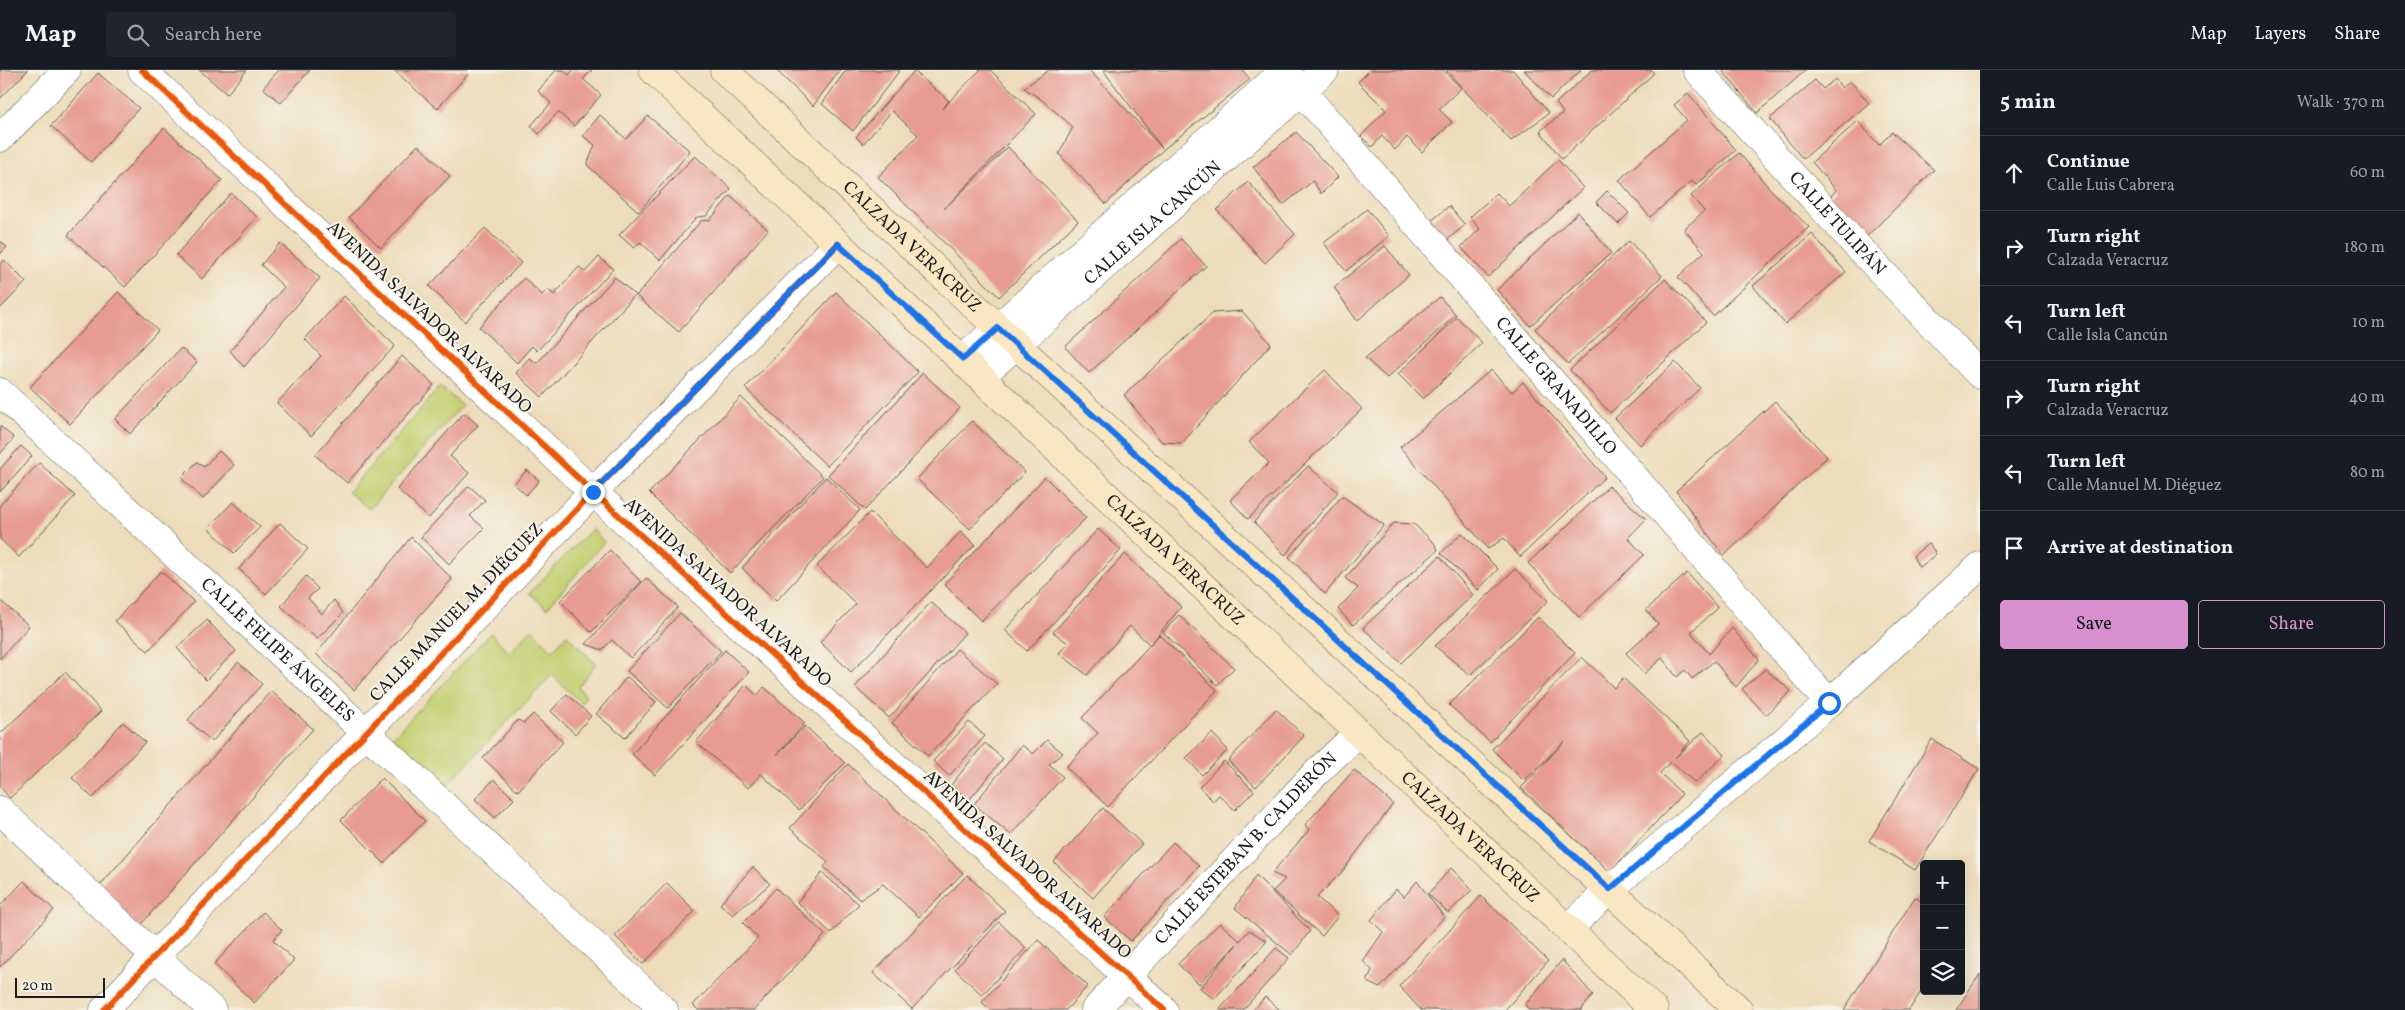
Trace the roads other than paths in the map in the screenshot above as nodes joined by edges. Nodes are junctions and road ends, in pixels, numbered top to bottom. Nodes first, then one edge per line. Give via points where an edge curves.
1 (67, 70) edge
2 (142, 70) edge
3 (653, 70) edge
4 (724, 70) edge
5 (1284, 70) edge
6 (1325, 70) edge
7 (1697, 70) edge
8 (1302, 91) junction
9 (0, 138) edge
10 (838, 244) junction
11 (1007, 336) junction
12 (972, 368) junction
13 (1980, 375) edge
14 (0, 392) edge
15 (593, 492) junction
16 (1980, 566) edge
17 (1829, 703) junction
18 (366, 731) junction
19 (1358, 733) junction
20 (0, 810) edge
21 (1610, 889) junction
22 (1568, 929) junction
23 (154, 955) junction
24 (1127, 976) junction
25 (104, 1010) edge
26 (212, 1010) edge
27 (664, 1010) edge
28 (1095, 1010) edge
29 (1164, 1010) edge
30 (1654, 1010) edge
31 (1739, 1010) edge

1 - 9 street
2 - 15 street, AVENIDA SALVADOR ALVARADO
3 - 10 main road, CALZADA VERACRUZ
4 - 11 main road, CALZADA VERACRUZ
5 - 8 street, CALLE GRANADILLO
5 - 11 street, CALLE ISLA CANCÚN
6 - 8 street, CALLE ISLA CANCÚN
7 - 13 street, CALLE TULIPÁN
8 - 11 street, CALLE ISLA CANCÚN
8 - 17 street, CALLE GRANADILLO
10 - 12 main road, CALZADA VERACRUZ
10 - 15 street, CALLE MANUEL M. DIÉGUEZ
11 - 12 street, CALLE ISLA CANCÚN
11 - 21 main road, CALZADA VERACRUZ
12 - 19 main road, CALZADA VERACRUZ
14 - 18 street, CALLE FELIPE ÁNGELES
15 - 18 street, CALLE MANUEL M. DIÉGUEZ
15 - 24 street, AVENIDA SALVADOR ALVARADO
16 - 17 street
17 - 21 street
18 - 23 street, CALLE MANUEL M. DIÉGUEZ
18 - 27 street, CALLE FELIPE ÁNGELES
19 - 22 main road, CALZADA VERACRUZ
19 - 24 street, CALLE ESTEBAN B. CALDERÓN via 1312,777
20 - 23 street
21 - 22 street
21 - 31 main road, CALZADA VERACRUZ
22 - 30 main road, CALZADA VERACRUZ
23 - 25 street, CALLE MANUEL M. DIÉGUEZ
23 - 26 street
24 - 28 street, CALLE ESTEBAN B. CALDERÓN
24 - 29 street, AVENIDA SALVADOR ALVARADO

